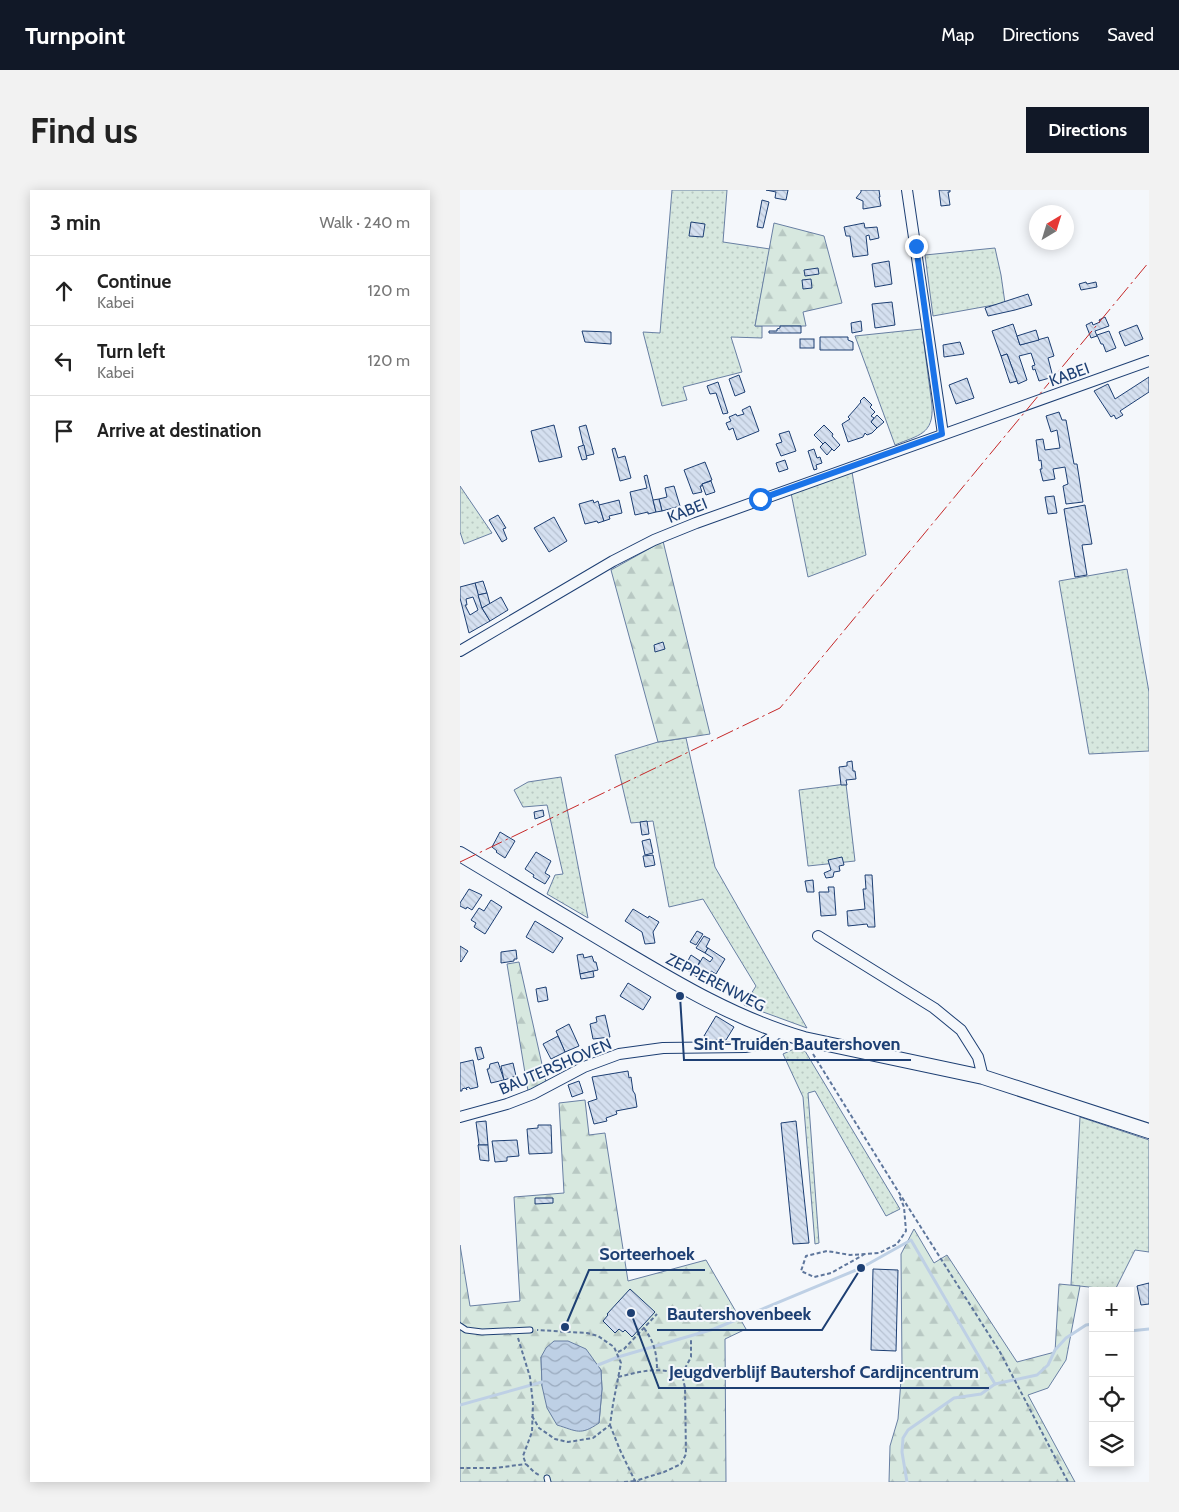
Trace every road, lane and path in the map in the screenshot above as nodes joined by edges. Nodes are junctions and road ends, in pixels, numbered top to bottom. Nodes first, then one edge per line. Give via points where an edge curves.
1 (907, 190) edge
2 (1149, 360) edge
3 (942, 434) junction
4 (460, 651) edge
5 (460, 854) edge
6 (818, 936) dead end
7 (778, 1032) junction
8 (804, 1039) junction
9 (983, 1077) junction
10 (460, 1117) edge
11 (1149, 1131) edge
12 (896, 1188) junction
13 (865, 1254) junction
14 (656, 1314) dead end
15 (460, 1326) edge
16 (644, 1327) junction
17 (530, 1330) joint
18 (517, 1331) junction
19 (691, 1340) dead end
20 (617, 1353) junction
21 (657, 1370) junction
22 (682, 1374) junction
23 (618, 1377) junction
24 (532, 1416) junction
25 (610, 1425) junction
26 (526, 1464) junction
27 (460, 1468) edge
28 (547, 1480) edge
29 (635, 1481) junction
30 (624, 1482) edge
31 (639, 1482) edge
32 (1068, 1482) edge

1 - 3 street
2 - 3 street, KABEI
3 - 4 street, KABEI via 654,540
5 - 7 street, ZEPPERENWEG via 676,983
6 - 9 street via 934,1008 961,1030 978,1057
7 - 8 street, ZEPPERENWEG
7 - 10 street, BAUTERSHOVEN via 762,1044 745,1047 663,1048 619,1054 584,1067 533,1094
8 - 9 street, ZEPPERENWEG
8 - 12 path
9 - 11 street, ZEPPERENWEG
12 - 13 path via 904,1207 906,1231 897,1244 879,1253
12 - 32 path via 1000,1352
13 - 13 path via 827,1251 806,1256 801,1271 814,1277 831,1273
14 - 16 path
15 - 18 lane via 482,1332
16 - 20 path
16 - 21 path via 657,1353
17 - 18 lane
17 - 20 path via 587,1333 598,1336
18 - 24 path via 530,1377
19 - 22 path via 691,1357
20 - 23 path via 621,1362
21 - 22 path
21 - 23 path
22 - 29 path via 686,1454 681,1464
23 - 25 path
24 - 25 path via 539,1428 555,1439 568,1442 593,1438
24 - 26 path via 532,1432 523,1456
25 - 29 path
26 - 27 path
26 - 28 path
29 - 30 path
29 - 31 path

